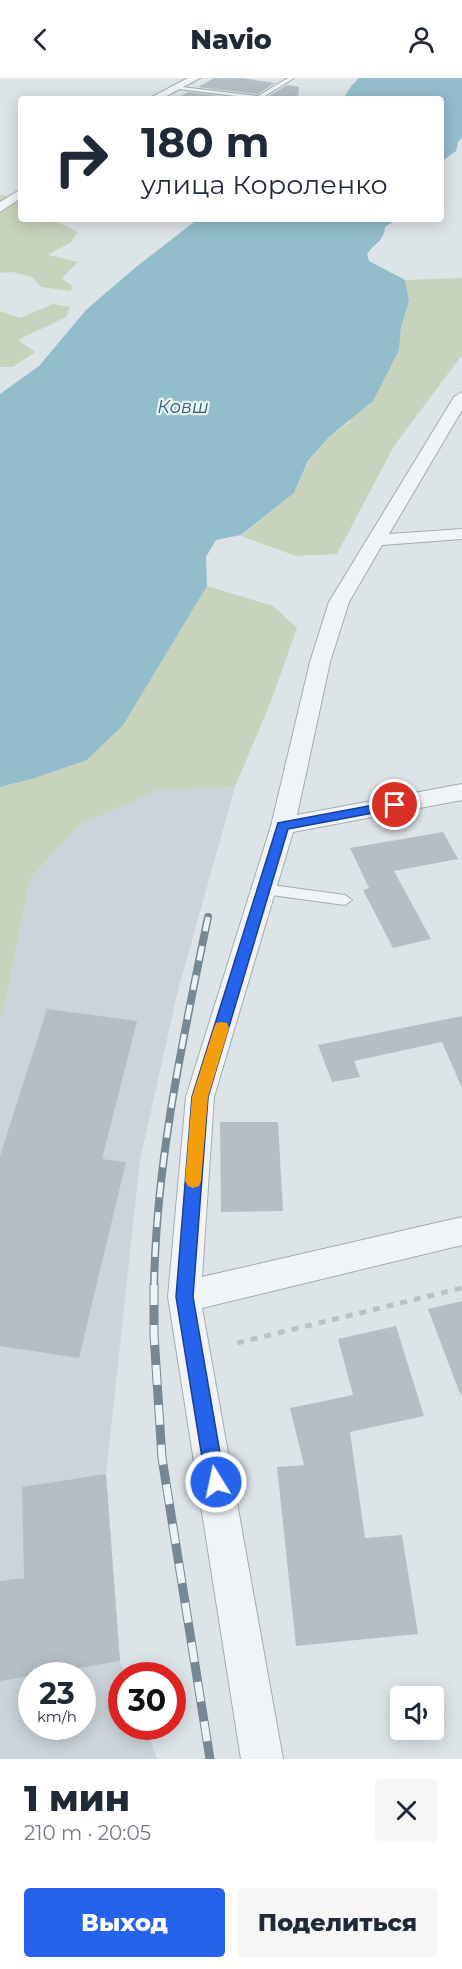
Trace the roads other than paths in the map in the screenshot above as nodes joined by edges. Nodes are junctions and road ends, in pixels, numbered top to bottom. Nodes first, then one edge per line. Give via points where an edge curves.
1 (195, 78) edge
2 (291, 78) edge
3 (173, 88) junction
4 (158, 96) edge
5 (241, 96) edge
6 (263, 96) edge
7 (18, 195) edge
8 (0, 208) edge
9 (462, 397) edge
10 (462, 534) edge
11 (375, 540) junction
12 (462, 792) edge
13 (283, 826) junction
14 (264, 890) junction
15 (345, 900) dead end
16 (462, 1231) edge
17 (184, 1297) junction
18 (262, 1759) edge

1 - 3 street
2 - 6 lane
3 - 4 street
3 - 5 lane
7 - 8 street
9 - 11 street
10 - 11 street
11 - 13 street via 339,602 320,662
12 - 13 street
13 - 14 street
14 - 15 lane
14 - 17 street via 200,1097
16 - 17 street
17 - 18 street

